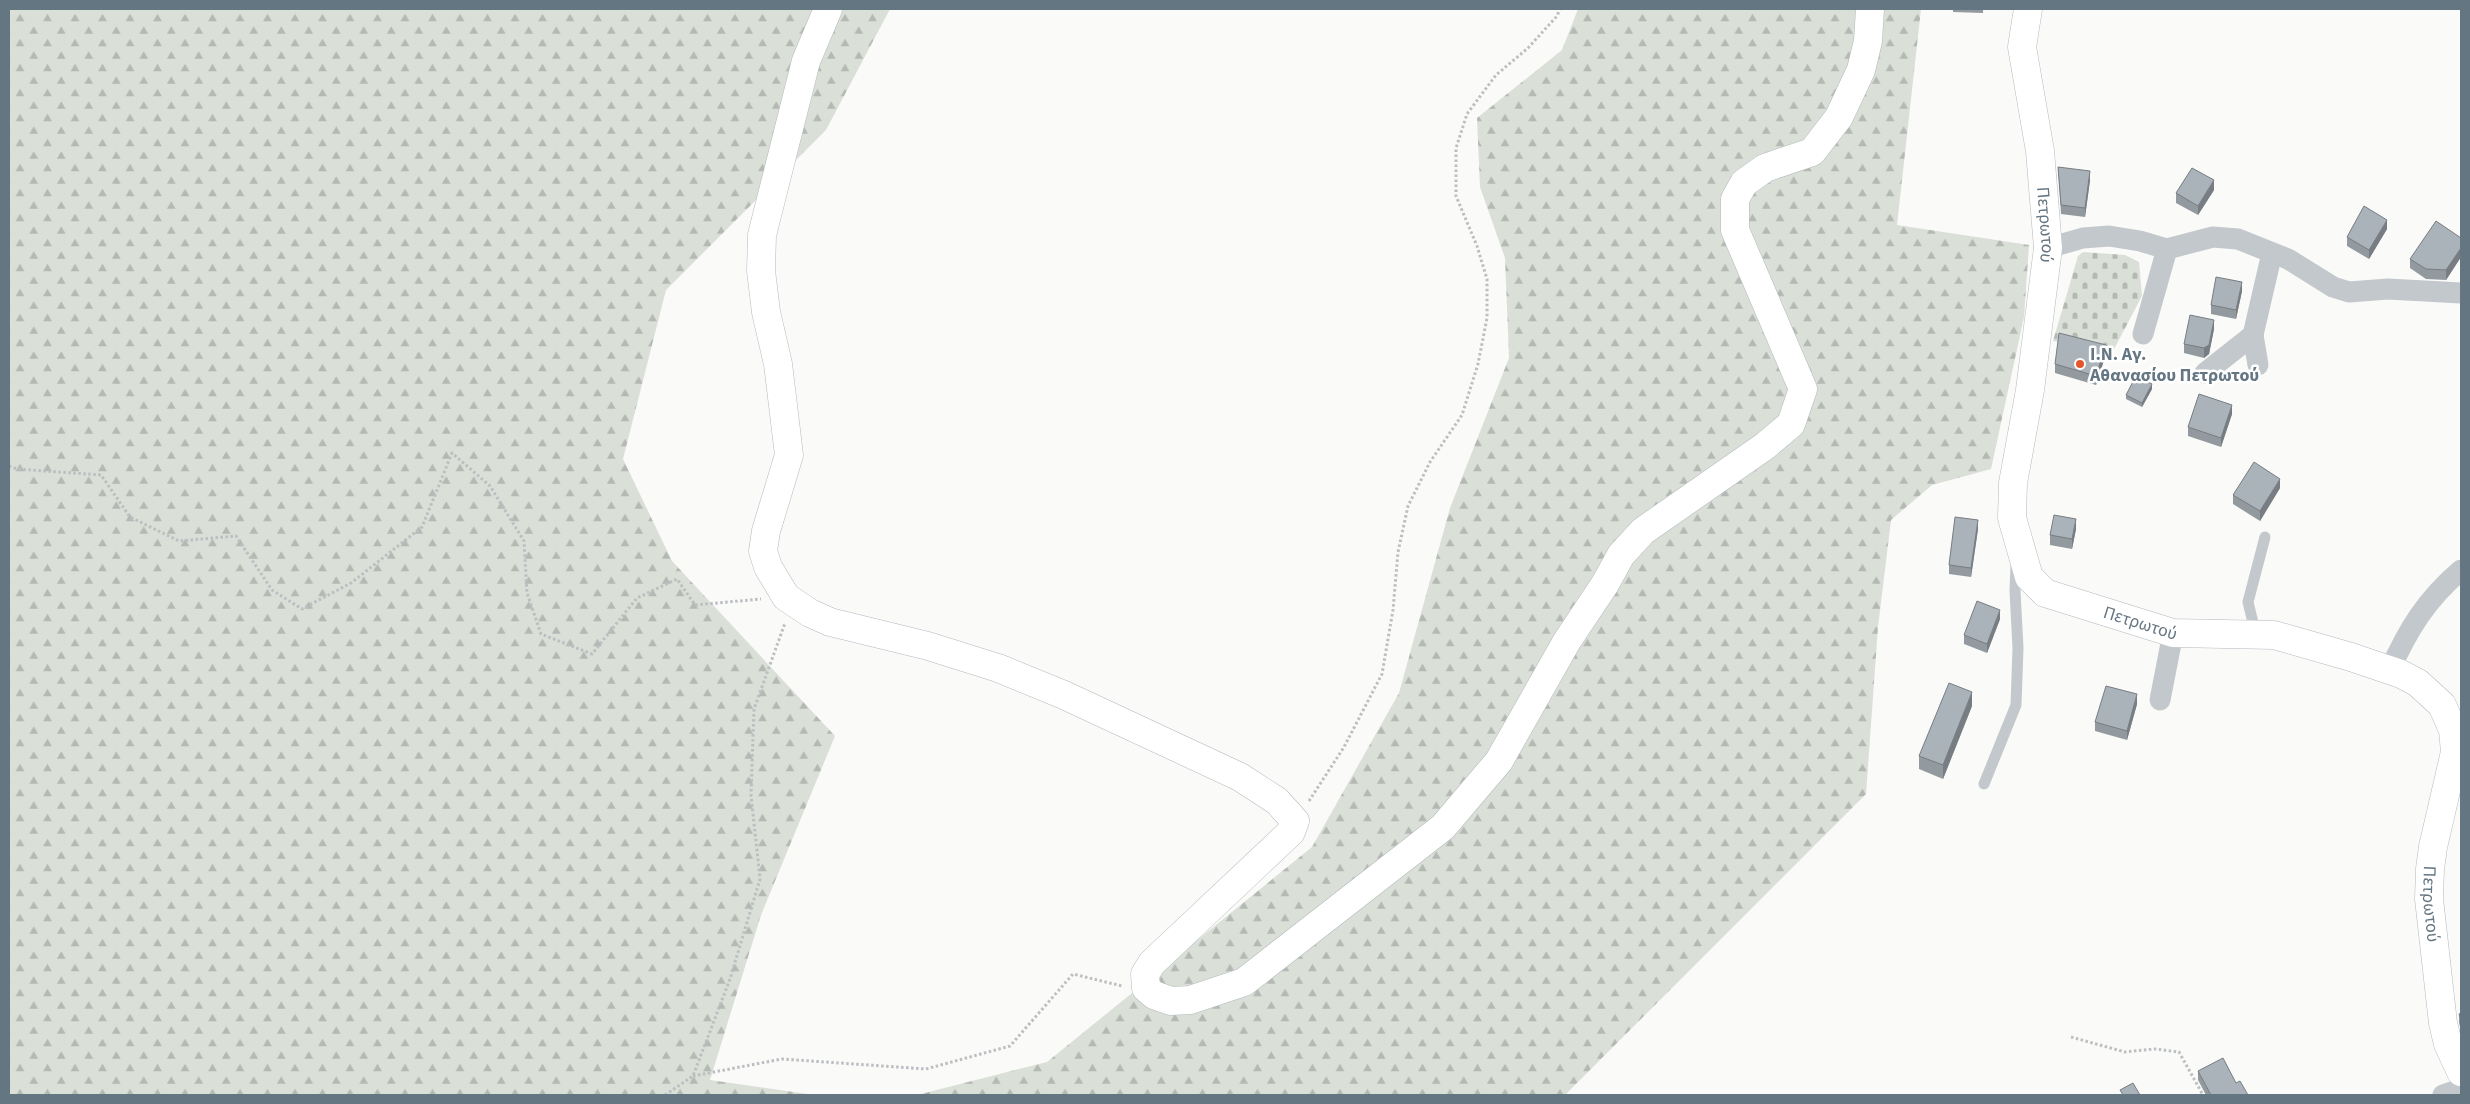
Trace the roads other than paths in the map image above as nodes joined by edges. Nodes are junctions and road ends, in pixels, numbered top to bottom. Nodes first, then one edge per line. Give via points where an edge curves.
1 (828, 9) edge
2 (1870, 9) edge
3 (2028, 9) edge
4 (2048, 248) junction
5 (2167, 249) junction
6 (2272, 253) junction
7 (2461, 293) edge
8 (2143, 334) dead end
9 (2253, 334) junction
10 (2258, 365) dead end
11 (2204, 373) dead end
12 (2265, 537) dead end
13 (2018, 541) junction
14 (2461, 570) edge
15 (2174, 633) junction
16 (2256, 635) junction
17 (2390, 670) junction
18 (2160, 700) dead end
19 (1984, 784) dead end
20 (2461, 1072) edge
21 (2461, 1089) edge
22 (2443, 1095) edge

1 - 2 street via 806,61 762,236 761,271 766,312 778,364 789,455 766,531 763,551 768,566 786,597 810,613 830,622 928,646 998,668 1240,776 1277,801 1295,821 1291,832 1144,974 1146,988 1154,995 1171,1001 1190,1000 1244,982 1442,827 1498,761 1621,555 1643,531 1765,446 1791,424 1803,389 1734,230 1735,200 1744,183 1765,168 1812,152 1839,118 1861,70 1868,41
3 - 4 street, Πετρωτού via 2022,47 2040,151
4 - 5 street via 2083,238 2109,236
4 - 13 street, Πετρωτού via 2030,390 2013,483 2012,518
5 - 6 street via 2213,237 2238,239
5 - 8 street
6 - 7 street via 2319,276 2333,287 2349,292 2388,289
6 - 9 street
9 - 10 street
9 - 11 street
12 - 16 lane via 2248,602
13 - 15 street, Πετρωτού via 2029,577 2045,593
13 - 19 lane via 2016,704
14 - 17 street via 2428,602 2407,632
15 - 16 street, Πετρωτού
15 - 18 street
16 - 17 street, Πετρωτού via 2274,635
17 - 20 street, Πετρωτού via 2418,683 2434,696 2447,715 2456,742 2453,768 2433,848 2429,885 2443,1023 2448,1044
21 - 22 street

